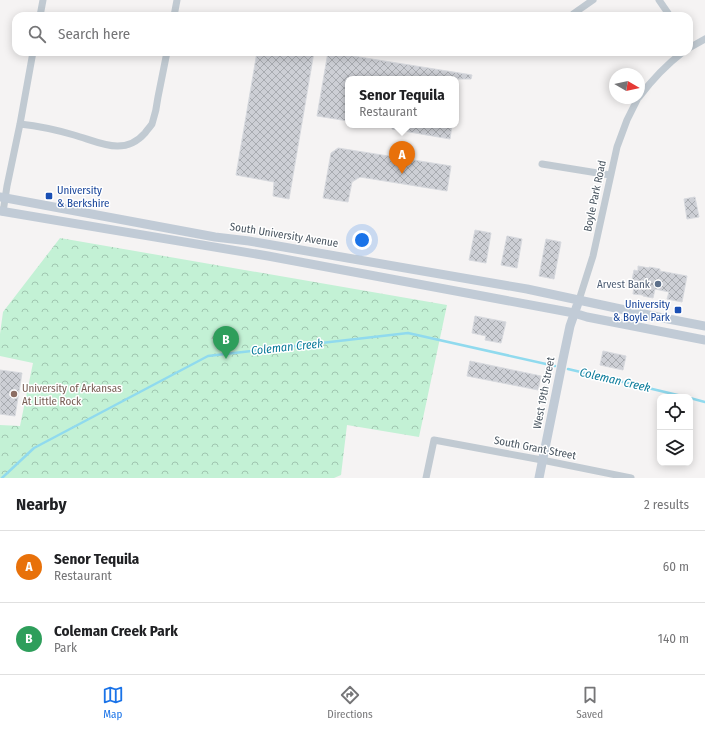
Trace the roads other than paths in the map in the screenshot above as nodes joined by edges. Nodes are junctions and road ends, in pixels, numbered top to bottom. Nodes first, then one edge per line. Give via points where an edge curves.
1 (44, 0) edge
2 (177, 0) edge
3 (593, 0) edge
4 (659, 0) edge
5 (41, 12) edge
6 (175, 12) edge
7 (576, 12) edge
8 (667, 12) edge
9 (705, 39) edge
10 (693, 45) edge
11 (32, 56) edge
12 (166, 56) edge
13 (678, 56) edge
14 (645, 90) edge
15 (636, 104) edge
16 (20, 124) junction
17 (542, 164) dead end
18 (610, 175) junction
19 (3, 197) edge
20 (2, 212) edge
21 (579, 300) junction
22 (574, 314) junction
23 (705, 326) edge
24 (705, 340) edge
25 (542, 460) junction
26 (426, 478) edge
27 (539, 478) edge
28 (631, 478) edge

1 - 5 street
2 - 6 street
3 - 7 street
4 - 8 street
9 - 10 street
11 - 16 street
12 - 16 street via 152,124 135,142 116,146 105,145 74,135
13 - 14 street, Boyle Park Road via 655,76
15 - 18 street, Boyle Park Road via 621,135
16 - 19 street
17 - 18 street
18 - 21 street, Boyle Park Road via 593,256
19 - 20 street
19 - 21 main road, South University Avenue
20 - 22 main road, South University Avenue via 268,256
21 - 22 main road, West 19th Street
21 - 23 main road, South University Avenue
22 - 24 main road, South University Avenue
22 - 25 main road, West 19th Street
25 - 26 street, South Grant Street via 434,440
25 - 27 main road, West 19th Street
25 - 28 street, South Grant Street

